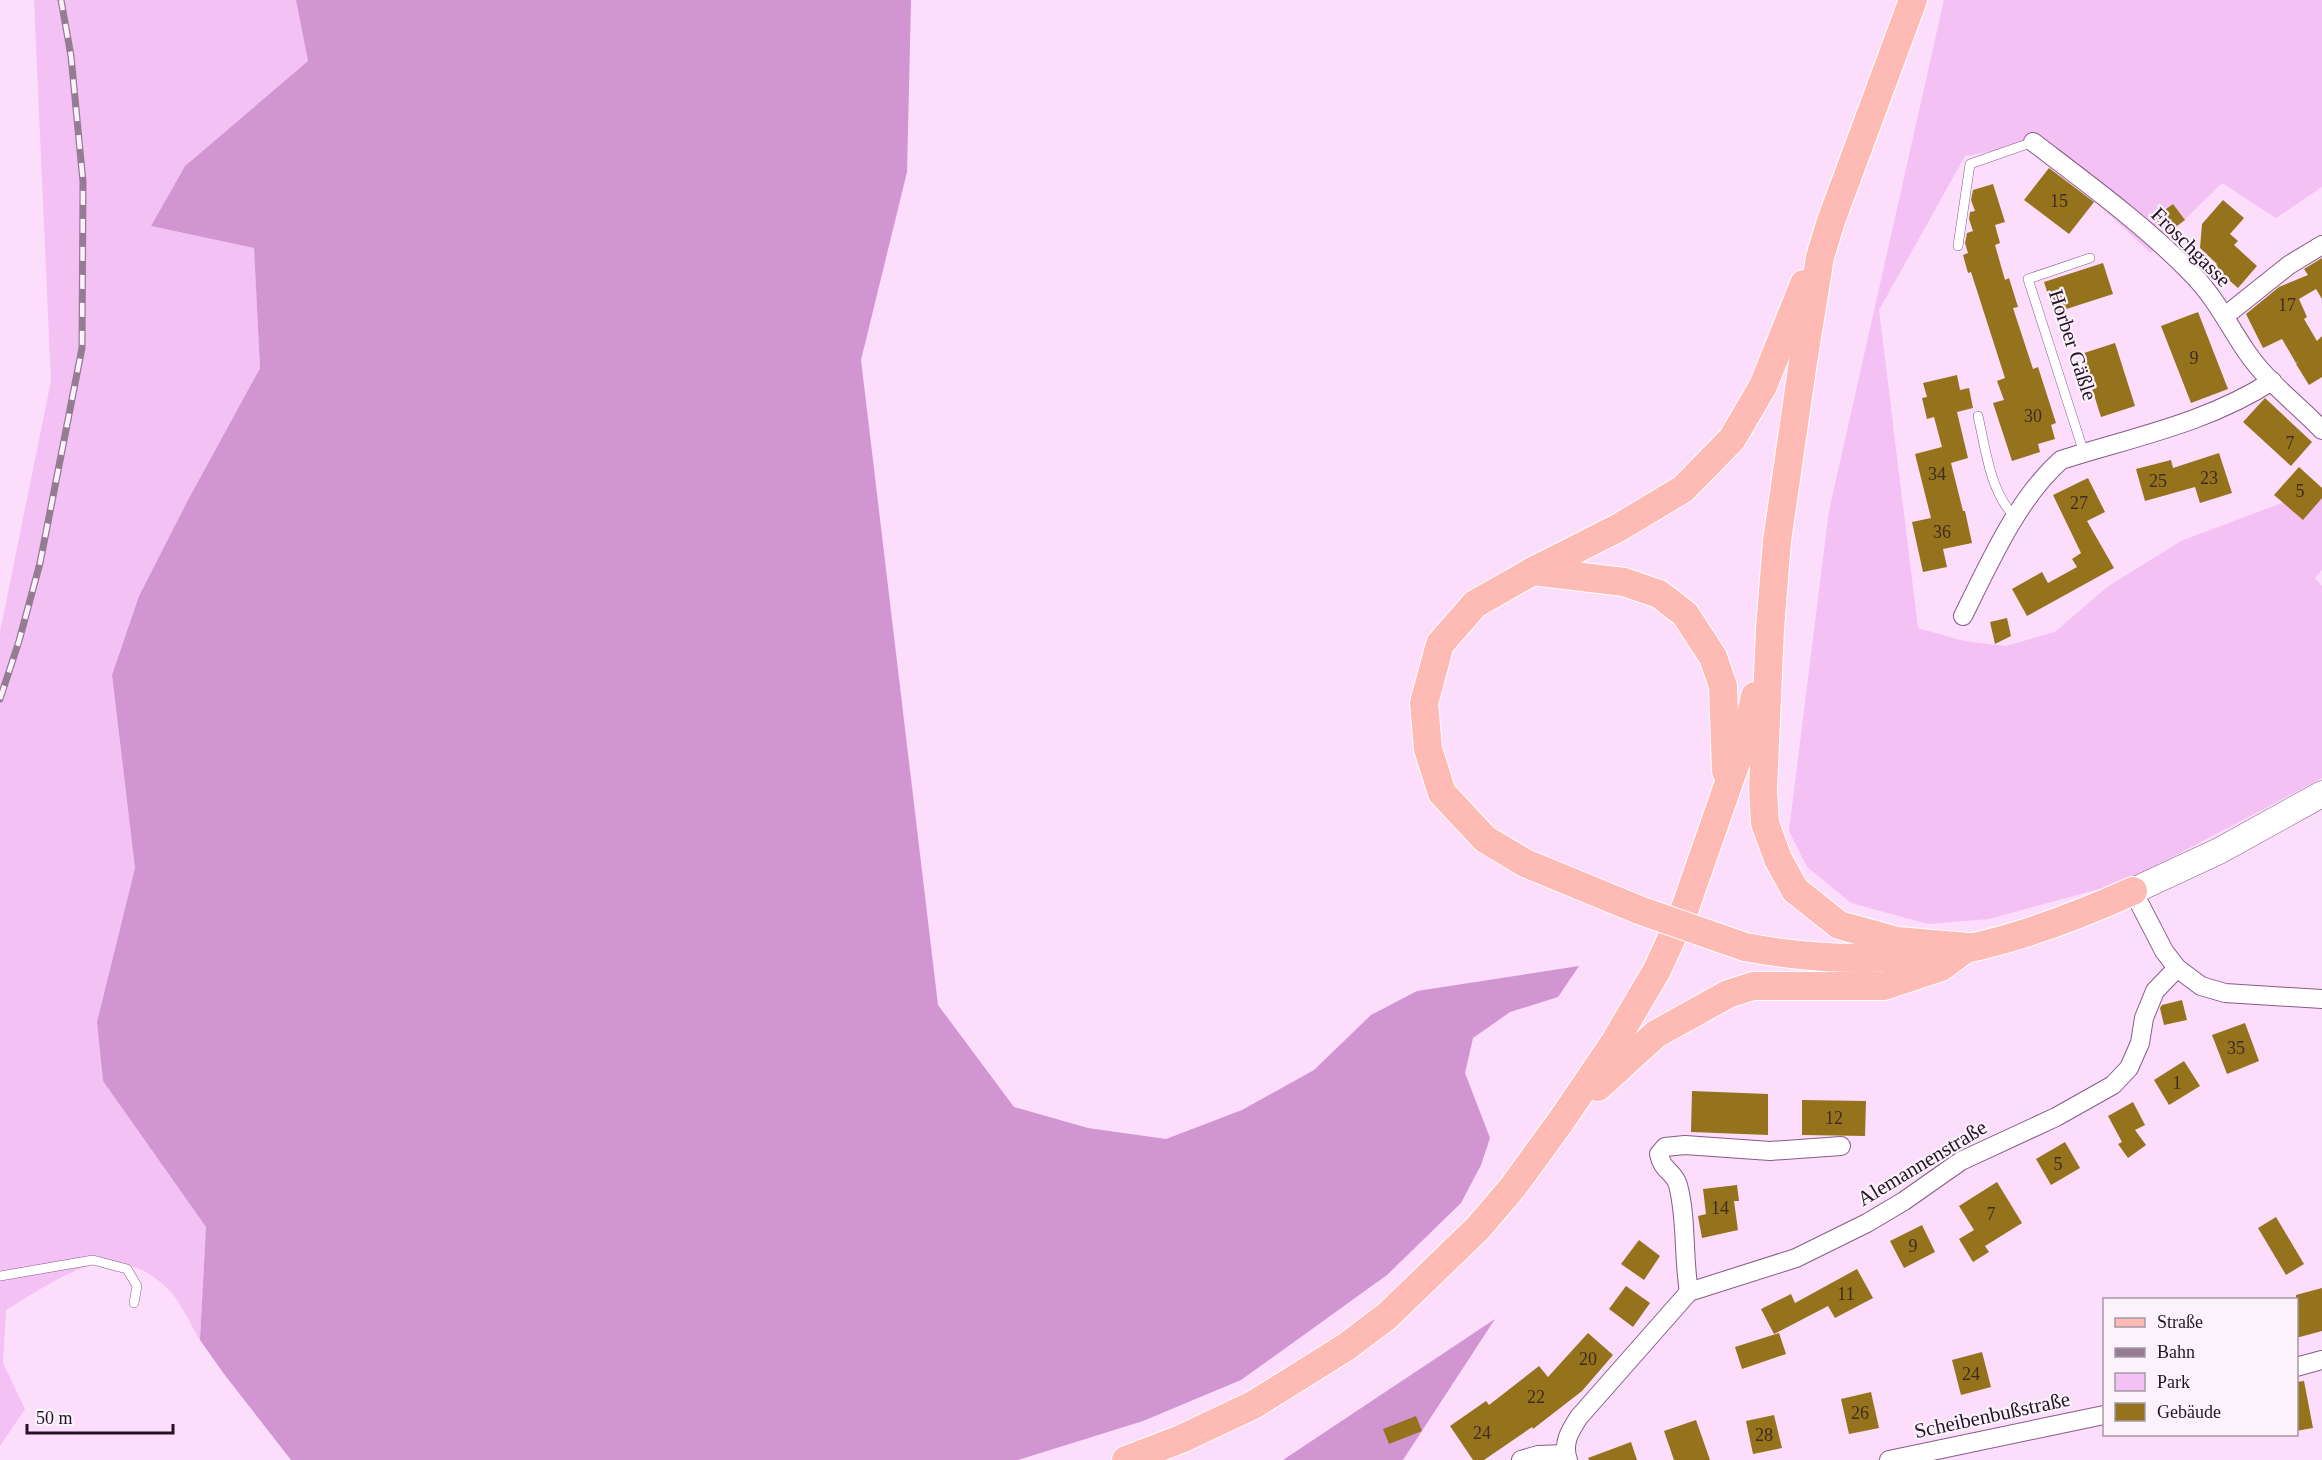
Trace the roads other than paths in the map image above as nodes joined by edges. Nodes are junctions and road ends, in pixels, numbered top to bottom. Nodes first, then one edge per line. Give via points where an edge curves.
1 (1913, 0) edge
2 (2033, 142) joint
3 (2322, 245) edge
4 (1958, 246) dead end
5 (1820, 257) junction
6 (2090, 258) dead end
7 (2225, 316) junction
8 (2272, 381) junction
9 (1978, 417) dead end
10 (2322, 430) edge
11 (2085, 453) junction
12 (2016, 518) junction
13 (1533, 571) junction
14 (1963, 616) dead end
15 (1770, 628) junction
16 (1726, 793) junction
17 (2322, 794) edge
18 (2133, 891) junction
19 (1968, 947) junction
20 (2177, 968) junction
21 (2322, 999) edge
22 (1562, 1121) junction
23 (1841, 1146) dead end
24 (0, 1276) edge
25 (1689, 1292) junction
26 (134, 1303) dead end
27 (2322, 1360) edge
28 (2298, 1366) edge
29 (2103, 1415) edge
30 (1567, 1457) edge
31 (1126, 1460) edge
32 (1521, 1460) edge
33 (1889, 1460) edge

1 - 5 main road
2 - 4 lane via 1970,164
2 - 7 street, Froschgasse via 2146,232 2194,276
3 - 7 street via 2289,265
5 - 13 main road via 1811,265 1763,386 1732,439 1683,489
5 - 15 main road via 1777,541
6 - 11 lane, Horber Gäßle via 2028,279
7 - 8 street, Froschgasse via 2246,351
8 - 10 street, Froschgasse
8 - 11 street via 2197,419
9 - 12 lane via 1997,491
11 - 12 street via 2061,460 2048,471
12 - 14 street
13 - 16 main road via 1624,582 1659,594 1685,614 1713,657 1723,686
13 - 19 main road, bridge via 1475,604 1440,644 1424,703 1428,749 1442,793 1485,839 1525,863 1639,910 1745,947 1802,956 1882,957
15 - 16 main road via 1749,725
15 - 19 main road via 1765,823 1778,860 1796,890 1839,924 1897,941
16 - 22 main road via 1684,912 1657,970
17 - 18 main road via 2228,846
18 - 19 main road via 2032,930
18 - 20 street
19 - 22 main road via 1941,967 1884,986 1753,986 1728,994 1656,1034
20 - 21 street via 2201,986 2225,993
20 - 25 street, Alemannenstraße via 2155,991 2144,1018 2140,1043 2129,1068 2114,1085 1961,1161 1894,1207 1796,1258
22 - 31 main road via 1478,1228 1387,1316 1269,1396 1181,1439
23 - 25 street via 1770,1151 1665,1147 1659,1154 1660,1162 1677,1183
24 - 26 lane via 93,1260 127,1269 137,1286
25 - 30 street via 1579,1418 1567,1437
27 - 28 street
29 - 33 street, Scheibenbußstraße
30 - 32 street via 1538,1455

